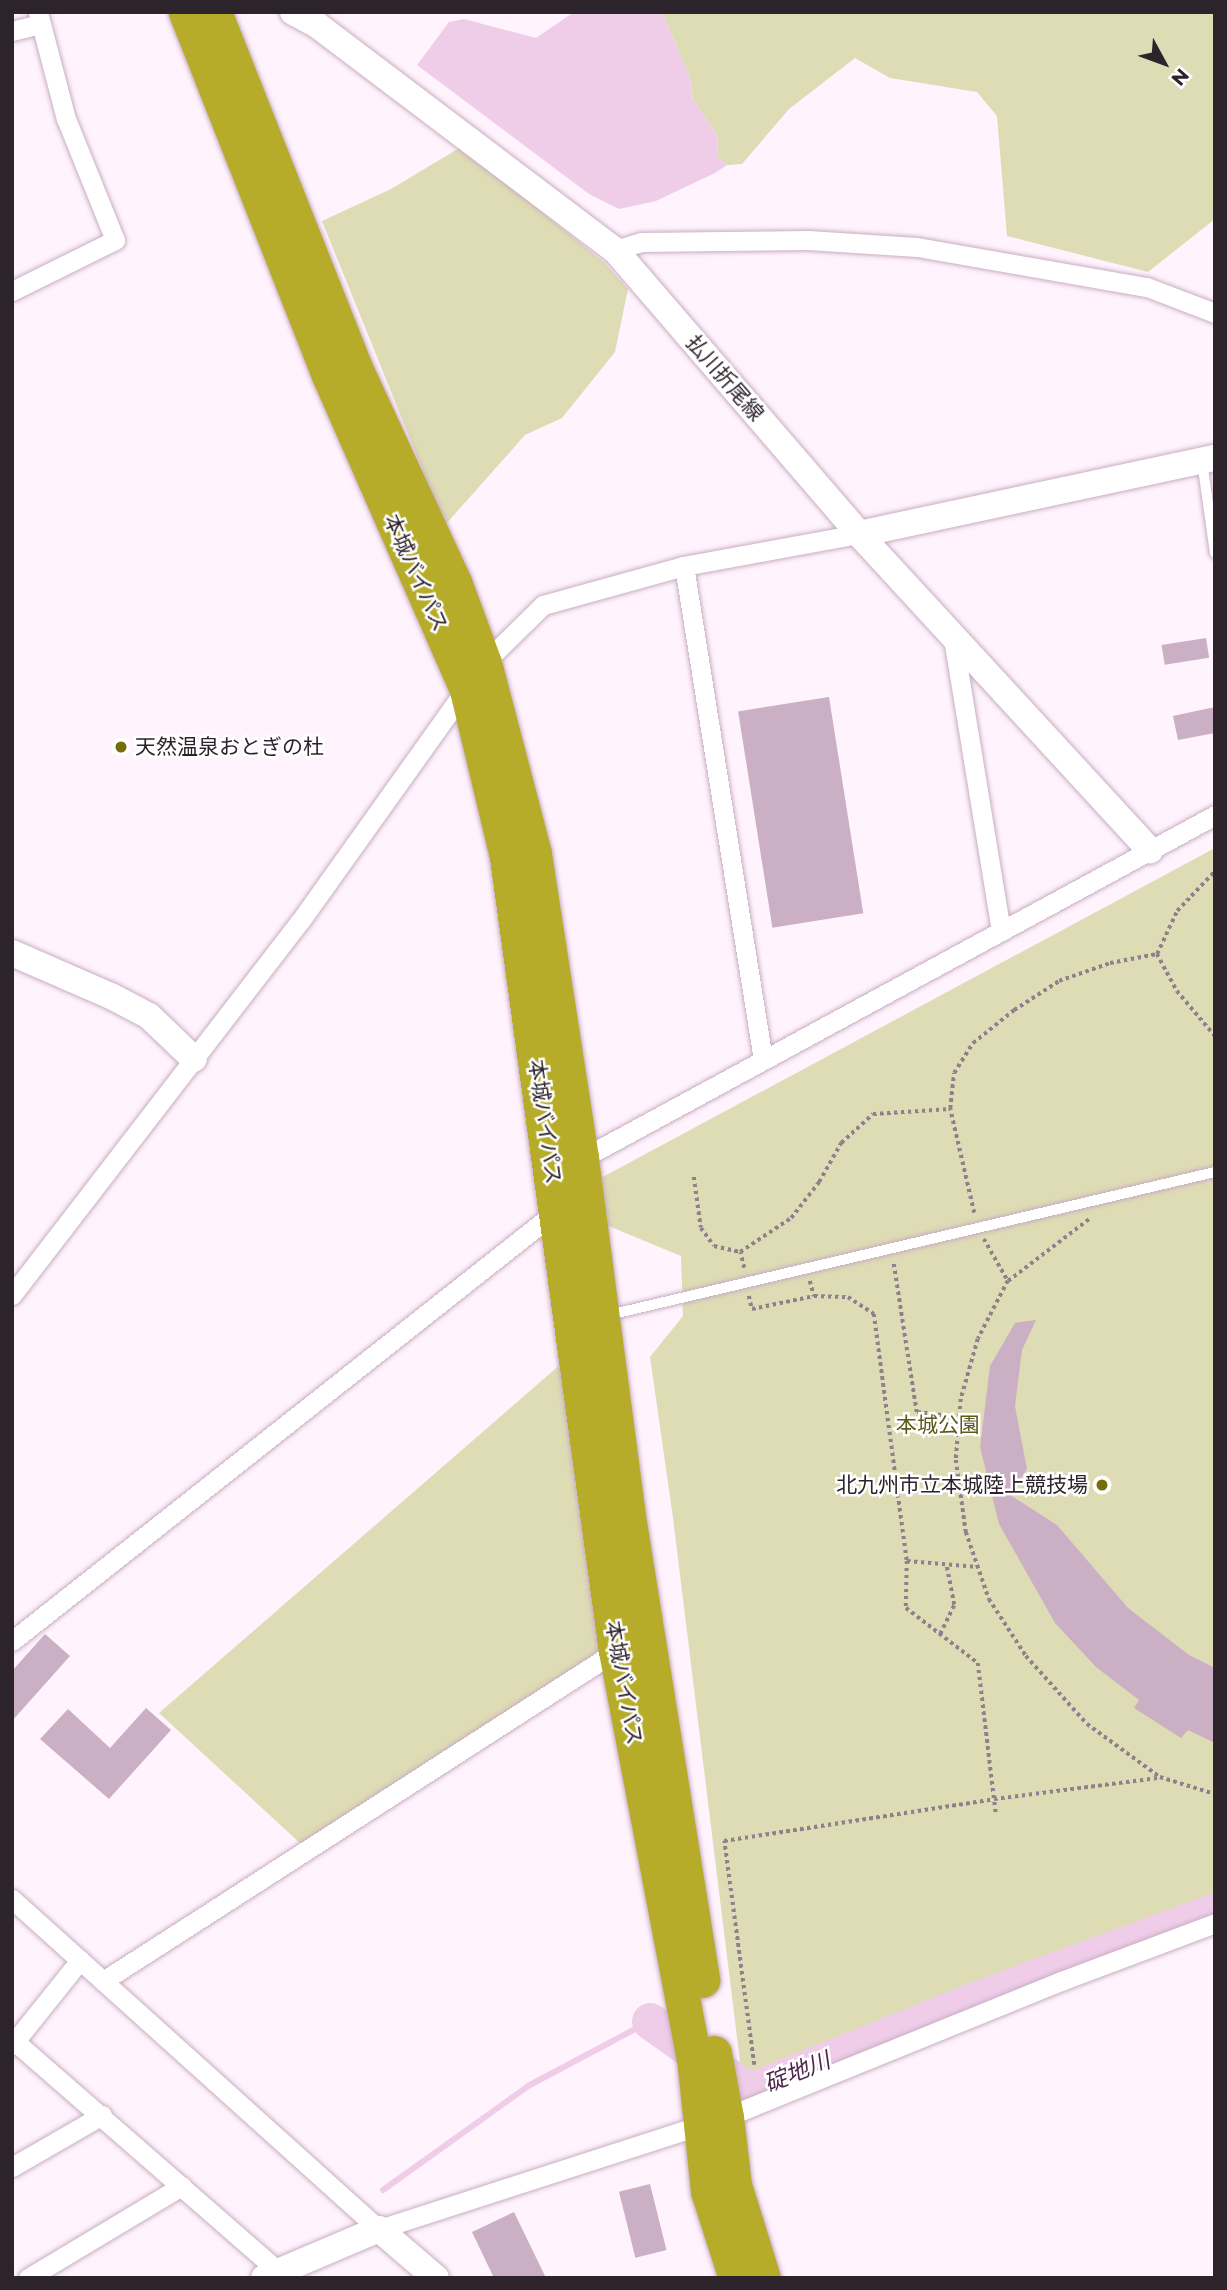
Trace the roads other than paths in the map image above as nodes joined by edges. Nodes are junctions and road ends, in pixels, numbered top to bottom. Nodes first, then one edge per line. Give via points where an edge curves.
1 (186, 12) edge
2 (214, 12) edge
3 (293, 12) edge
4 (39, 18) edge
5 (322, 19) edge
6 (12, 31) edge
7 (615, 250) junction
8 (12, 291) edge
9 (1215, 313) edge
10 (1208, 459) edge
11 (859, 534) junction
12 (1215, 553) edge
13 (684, 566) junction
14 (954, 638) junction
15 (476, 676) junction
16 (1215, 815) edge
17 (1150, 850) junction
18 (1001, 931) junction
19 (12, 953) edge
20 (194, 1059) junction
21 (763, 1060) junction
22 (580, 1159) junction
23 (1215, 1172) edge
24 (558, 1210) junction
25 (12, 1295) edge
26 (601, 1317) junction
27 (12, 1641) edge
28 (617, 1651) junction
29 (12, 1899) edge
30 (1215, 1923) edge
31 (80, 1960) junction
32 (103, 1981) junction
33 (698, 2022) junction
34 (14, 2042) edge
35 (102, 2115) junction
36 (714, 2121) junction
37 (12, 2168) edge
38 (181, 2186) junction
39 (379, 2229) junction
40 (270, 2274) edge
41 (28, 2278) edge
42 (436, 2278) edge
43 (736, 2278) edge
44 (763, 2278) edge

1 - 15 highway, 本城バイパス via 329,375
2 - 15 highway, 本城バイパス via 354,366 454,582
3 - 5 main road, 払川折尾線
4 - 6 street
4 - 8 street via 66,119 116,240
5 - 7 main road, 払川折尾線
7 - 9 street via 641,242 808,240 917,247 1147,287
7 - 11 main road, 払川折尾線
10 - 11 main road
10 - 12 lane
11 - 13 street
11 - 14 main road, 払川折尾線
13 - 15 street via 543,605
13 - 21 street
14 - 17 main road, 払川折尾線
14 - 18 street
15 - 20 street via 309,909
15 - 22 highway, 本城バイパス via 534,854
15 - 24 highway, 本城バイパス
16 - 17 street
17 - 18 street
18 - 21 street
19 - 20 main road via 149,1016
20 - 25 street
21 - 22 street
22 - 26 highway, 本城バイパス
23 - 26 lane
24 - 27 street
24 - 28 highway, 本城バイパス
26 - 33 highway, 本城バイパス
28 - 32 street
28 - 33 highway, 本城バイパス
29 - 31 street
30 - 36 street
31 - 32 street
31 - 34 street
32 - 39 street
33 - 36 highway, 本城バイパス
33 - 36 highway, 本城バイパス via 695,2067
34 - 35 street
35 - 37 street
35 - 38 street
36 - 39 street
36 - 43 highway, 本城バイパス via 708,2191
36 - 44 highway, 本城バイパス
38 - 40 street
38 - 41 street
39 - 40 main road
39 - 42 main road

